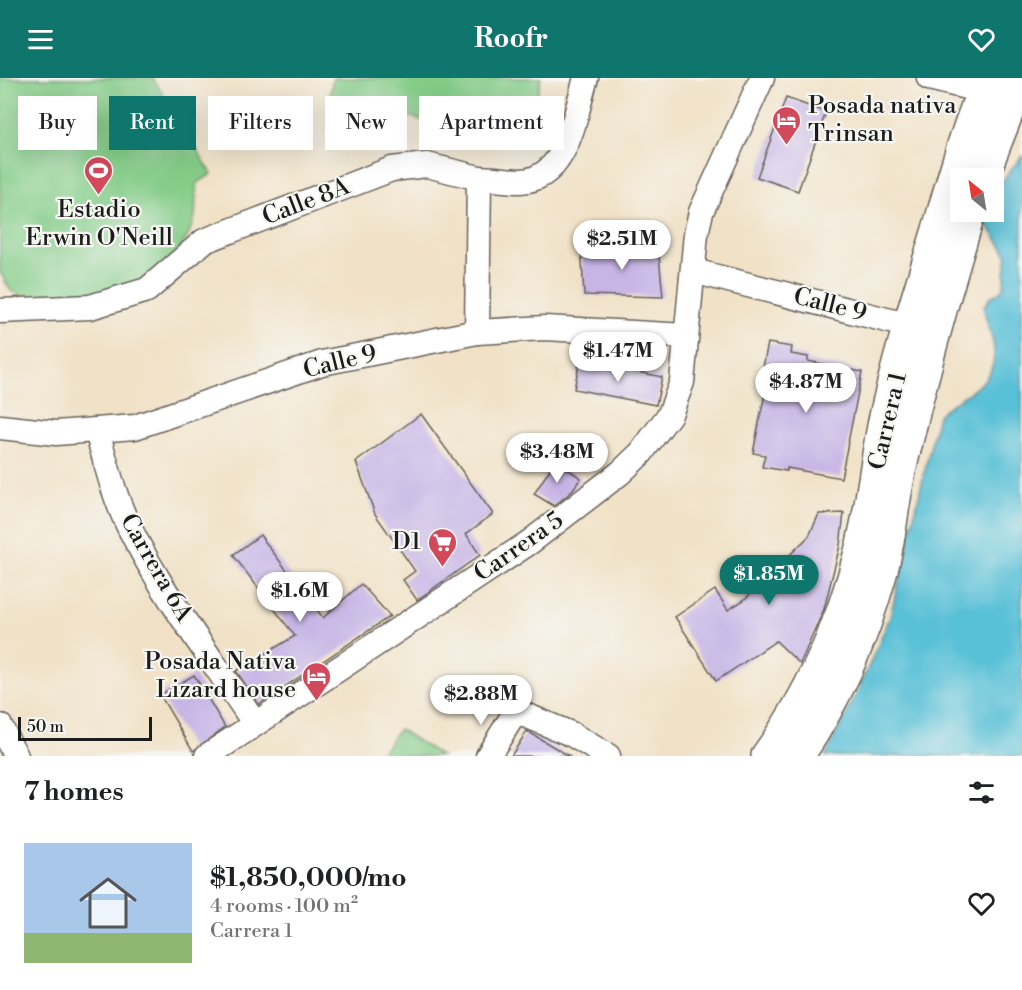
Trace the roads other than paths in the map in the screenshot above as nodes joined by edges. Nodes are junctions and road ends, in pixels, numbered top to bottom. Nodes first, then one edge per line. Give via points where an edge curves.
1 (586, 78) edge
2 (762, 78) edge
3 (929, 78) edge
4 (1001, 86) edge
5 (983, 168) edge
6 (478, 178) junction
7 (965, 222) edge
8 (693, 271) junction
9 (0, 311) edge
10 (921, 328) junction
11 (477, 332) junction
12 (686, 336) junction
13 (0, 427) edge
14 (97, 432) junction
15 (255, 724) junction
16 (0, 726) edge
17 (789, 747) edge
18 (15, 756) edge
19 (207, 756) edge
20 (488, 756) edge
21 (608, 756) edge

1 - 6 street, Calle 8A via 562,151 548,172 521,181
2 - 8 street, Carrera 5 via 701,212
3 - 4 street
4 - 5 highway
4 - 10 highway, Carrera 1
6 - 9 street, Calle 8A via 427,165 392,169 204,241 147,290 90,307
6 - 11 street
7 - 10 highway, Carrera 1
8 - 10 street, Calle 9
8 - 12 street, Carrera 5
10 - 17 highway, Carrera 1 via 886,420 870,512 847,598
11 - 12 street, Calle 9 via 545,328
11 - 14 street, Calle 9 via 322,363 135,427
12 - 15 street, Carrera 5 via 682,381 670,414 620,474 530,542
13 - 14 street, Calle 9 via 56,433
14 - 15 street, Carrera 6A via 128,525 158,581
15 - 19 street, Carrera 5
16 - 18 street
20 - 21 street via 511,719 525,715 572,734

